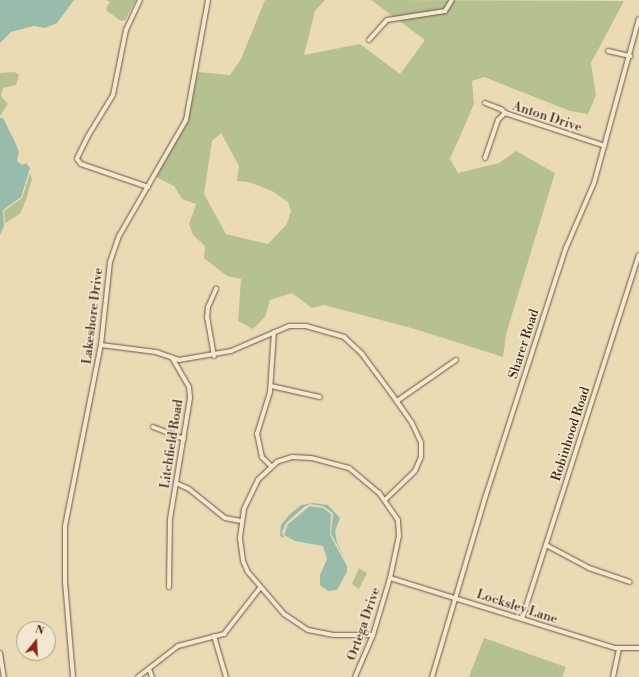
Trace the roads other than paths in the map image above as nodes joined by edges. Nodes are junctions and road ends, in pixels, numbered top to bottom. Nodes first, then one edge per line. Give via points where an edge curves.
1 (140, 0) edge
2 (208, 0) edge
3 (452, 0) edge
4 (639, 19) edge
5 (369, 40) dead end
6 (608, 51) dead end
7 (630, 56) junction
8 (486, 103) dead end
9 (504, 113) junction
10 (605, 146) junction
11 (485, 158) dead end
12 (148, 187) junction
13 (639, 256) edge
14 (216, 289) dead end
15 (274, 332) junction
16 (101, 345) junction
17 (214, 356) junction
18 (171, 358) junction
19 (456, 360) dead end
20 (271, 386) junction
21 (320, 397) dead end
22 (397, 401) junction
23 (152, 427) dead end
24 (184, 439) junction
25 (271, 466) junction
26 (176, 483) junction
27 (385, 500) junction
28 (241, 521) junction
29 (546, 545) junction
30 (390, 578) junction
31 (630, 582) dead end
32 (169, 587) dead end
33 (260, 588) junction
34 (455, 598) junction
35 (522, 619) junction
36 (373, 635) junction
37 (214, 636) junction
38 (639, 648) edge
39 (619, 649) junction
40 (0, 653) edge
41 (149, 669) junction
42 (4, 677) edge
43 (73, 677) edge
44 (138, 677) edge
45 (152, 677) edge
46 (226, 677) edge
47 (355, 677) edge
48 (432, 677) edge
49 (613, 677) edge

1 - 12 street via 127,26 113,95 77,159 81,164
2 - 12 street, Lakeshore Drive via 186,120
3 - 5 street via 445,10 440,12 387,20
4 - 7 street, Sharer Road
6 - 7 street
7 - 10 street, Sharer Road
8 - 9 street, Anton Drive via 501,109
9 - 10 street, Anton Drive
9 - 11 street via 498,120
10 - 34 street, Sharer Road via 594,183 564,256
12 - 16 street, Lakeshore Drive via 112,253
13 - 29 street, Robinhood Road
14 - 17 street via 207,318
15 - 17 street via 237,349
15 - 20 street
15 - 22 street via 296,325 344,337 362,354
16 - 18 street via 156,352
16 - 43 street, Lakeshore Drive via 65,526 65,581
17 - 18 street via 179,360
18 - 24 street, Litchfield Road via 190,390
19 - 22 street
20 - 21 street
20 - 25 street via 257,434 262,457
22 - 27 street via 419,437 421,457 412,476
23 - 24 street
24 - 26 street, Litchfield Road
25 - 27 street, Ortega Drive via 292,457 340,464 362,476
25 - 28 street via 250,493
26 - 28 street via 225,518
26 - 32 street, Litchfield Road via 170,519
27 - 30 street, Ortega Drive via 397,516 400,530
28 - 33 street via 243,561
29 - 31 street via 590,568
29 - 35 street, Robinhood Road
30 - 34 street, Locksley Lane
30 - 36 street, Ortega Drive
33 - 36 street via 284,614 308,630 334,635
33 - 37 street via 228,630
34 - 35 street, Locksley Lane
34 - 48 street, Sharer Road
35 - 39 street, Locksley Lane
36 - 47 street, Ortega Drive
37 - 41 street via 178,646
37 - 46 street
38 - 39 street, Locksley Lane
39 - 49 street
40 - 42 street
41 - 44 street
41 - 45 street

